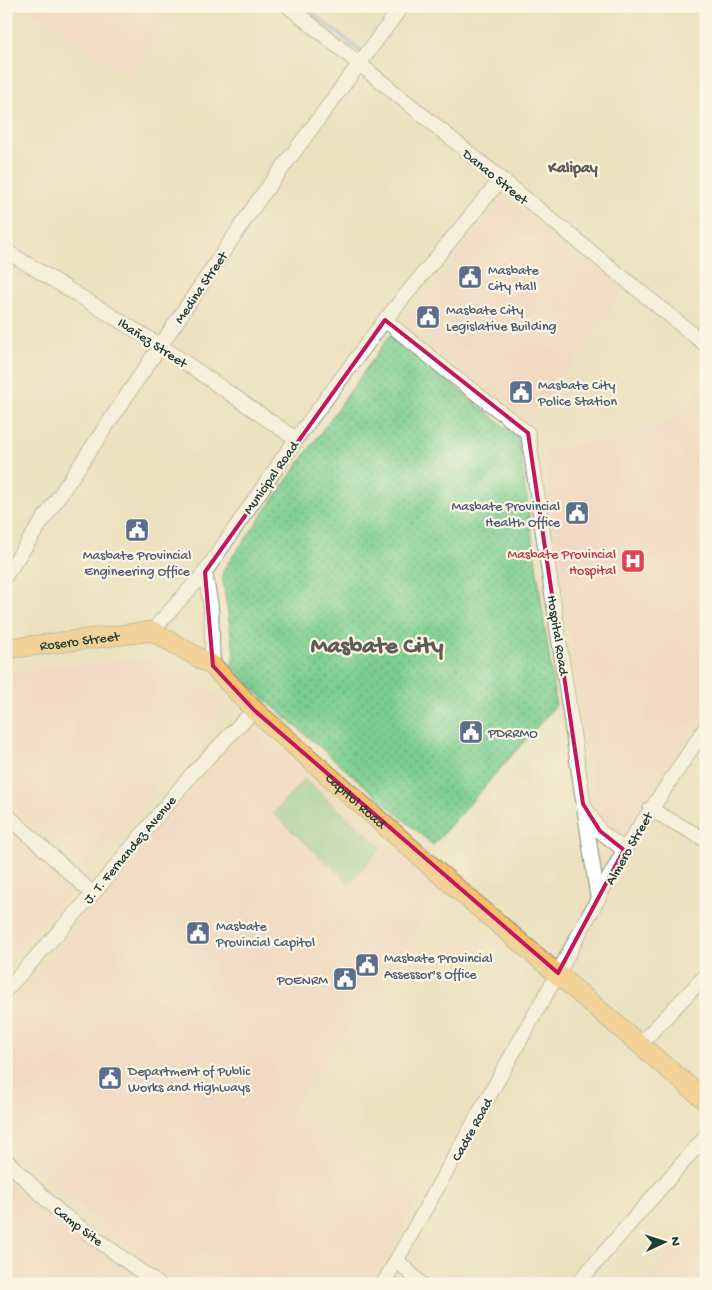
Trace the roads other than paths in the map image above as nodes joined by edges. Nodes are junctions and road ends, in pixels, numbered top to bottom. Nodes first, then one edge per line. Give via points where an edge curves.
1 (288, 6) edge
2 (402, 6) edge
3 (359, 66) junction
4 (501, 179) junction
5 (6, 251) edge
6 (385, 320) junction
7 (706, 345) edge
8 (161, 346) junction
9 (296, 440) junction
10 (205, 572) junction
11 (6, 575) edge
12 (152, 631) junction
13 (6, 649) edge
14 (213, 666) junction
15 (254, 710) junction
16 (706, 727) edge
17 (583, 804) junction
18 (650, 809) junction
19 (6, 814) edge
20 (706, 840) edge
21 (624, 850) junction
22 (93, 894) junction
23 (598, 900) junction
24 (558, 974) junction
25 (706, 975) edge
26 (6, 990) edge
27 (640, 1044) junction
28 (706, 1101) edge
29 (706, 1136) edge
30 (6, 1160) edge
31 (397, 1260) junction
32 (158, 1284) edge
33 (383, 1284) edge
34 (421, 1284) edge
35 (576, 1284) edge

1 - 3 street, Danao Street
2 - 3 street, Medina Street
3 - 4 street, Danao Street
3 - 8 street, Medina Street via 257,202
4 - 6 street, Municipal Road
4 - 7 street, Danao Street
5 - 8 street, Ibañez Street
6 - 9 street, Municipal Road
6 - 17 street, Hospital Road via 528,433
8 - 9 street, Ibañez Street
8 - 11 street, Medina Street
9 - 10 street, Municipal Road
10 - 12 street, Municipal Road
10 - 14 street via 211,607
12 - 13 main road, Rosero Street
12 - 14 main road, Capitol Road
14 - 15 main road, Capitol Road
15 - 22 street, J. T. Fernandez Avenue via 192,774
15 - 24 main road, Capitol Road
16 - 18 street, Almero Street
17 - 21 street via 600,831
17 - 23 street, Hospital Road
18 - 20 street
18 - 21 street, Almero Street
19 - 22 street
21 - 23 street, Almero Street
22 - 26 street, J. T. Fernandez Avenue
23 - 24 street, Almero Street
24 - 27 main road, Capitol Road
24 - 31 street, Cadre Road
25 - 27 street
27 - 28 main road, Capitol Road
29 - 35 street
30 - 32 street, Camp Site via 58,1211
31 - 33 street, Cadre Road
31 - 34 street

